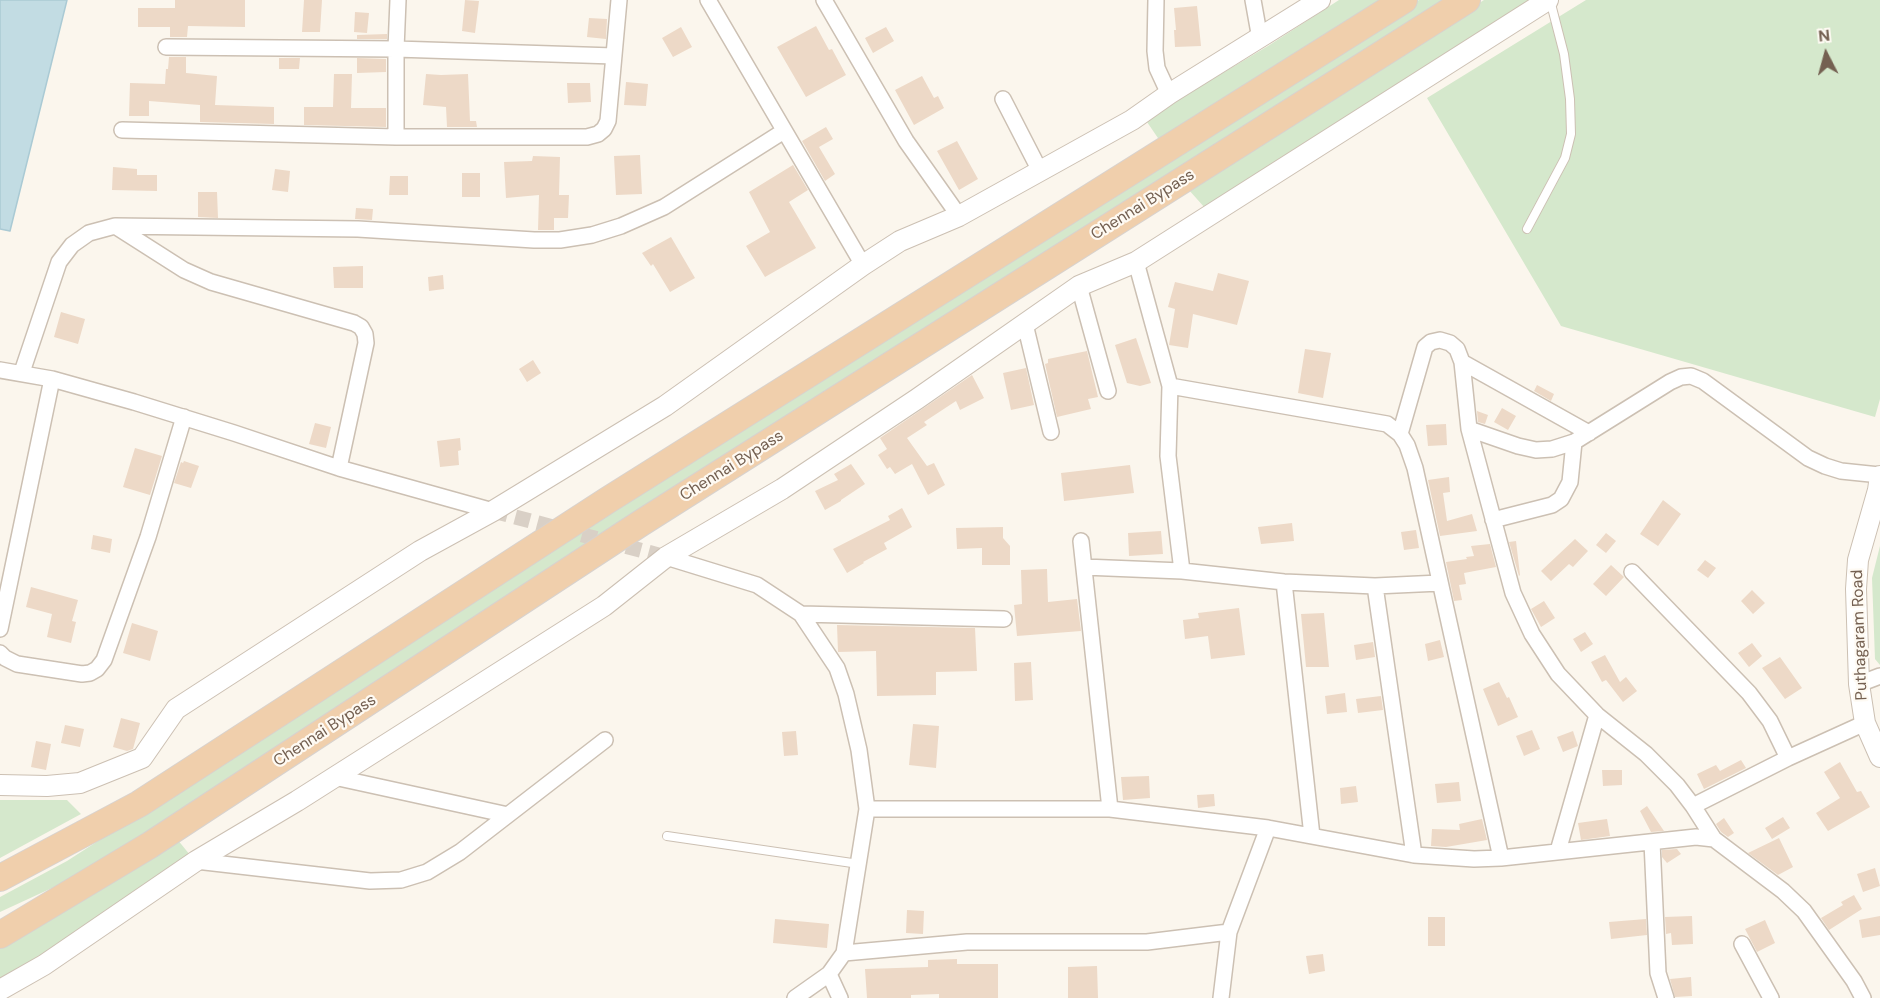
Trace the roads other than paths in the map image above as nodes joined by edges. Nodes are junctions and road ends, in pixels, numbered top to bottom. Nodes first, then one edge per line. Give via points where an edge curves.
1 (398, 0) edge
2 (619, 0) edge
3 (708, 0) edge
4 (824, 0) edge
5 (1156, 0) edge
6 (1253, 0) edge
7 (1320, 0) edge
8 (1404, 0) edge
9 (1467, 0) edge
10 (1549, 0) edge
11 (1260, 39) junction
12 (166, 47) dead end
13 (396, 50) junction
14 (614, 56) junction
15 (1169, 94) junction
16 (1003, 99) dead end
17 (122, 130) dead end
18 (784, 131) junction
19 (396, 137) junction
20 (1040, 171) junction
21 (959, 216) junction
22 (115, 226) junction
23 (1527, 230) dead end
24 (1136, 261) junction
25 (863, 265) junction
26 (1079, 286) junction
27 (1025, 324) junction
28 (1462, 362) junction
29 (0, 370) edge
30 (22, 372) junction
31 (52, 379) junction
32 (1170, 386) junction
33 (1108, 391) dead end
34 (184, 417) junction
35 (1469, 429) junction
36 (1051, 432) dead end
37 (1589, 433) junction
38 (1400, 434) junction
39 (1574, 442) junction
40 (339, 468) junction
41 (1879, 483) edge
42 (494, 511) junction
43 (1493, 520) junction
44 (1081, 541) dead end
45 (666, 556) junction
46 (1084, 567) junction
47 (1182, 571) junction
48 (1632, 572) dead end
49 (1284, 582) junction
50 (1440, 583) junction
51 (1375, 586) junction
52 (801, 614) junction
53 (1004, 619) dead end
54 (0, 628) edge
55 (0, 653) edge
56 (1880, 676) edge
57 (1859, 684) junction
58 (1597, 715) junction
59 (1865, 723) junction
60 (604, 740) dead end
61 (1880, 757) edge
62 (1788, 758) junction
63 (334, 777) junction
64 (0, 785) edge
65 (1694, 806) junction
66 (867, 809) junction
67 (1110, 809) junction
68 (508, 815) junction
69 (1268, 828) junction
70 (667, 836) dead end
71 (1312, 836) junction
72 (1714, 839) junction
73 (1652, 842) junction
74 (1558, 850) junction
75 (1414, 855) junction
76 (1501, 858) junction
77 (196, 861) junction
78 (859, 864) junction
79 (0, 878) edge
80 (1229, 932) junction
81 (0, 935) edge
82 (1742, 944) dead end
83 (844, 953) junction
84 (829, 974) junction
85 (0, 990) edge
86 (795, 998) edge
87 (840, 998) edge
88 (1221, 998) edge
89 (1666, 998) edge
90 (1771, 998) edge
91 (1863, 998) edge

1 - 13 street
2 - 14 street
3 - 18 street
4 - 21 street via 906,141
5 - 15 street via 1157,68
6 - 11 street
7 - 11 street
8 - 79 highway via 608,500 139,804
9 - 81 highway, Chennai Bypass via 641,523 150,845
10 - 23 lane via 1564,54 1571,134 1565,158
10 - 24 street
11 - 15 street
12 - 13 street
13 - 14 street
13 - 19 street
14 - 19 street via 608,122 598,134
15 - 20 street via 1132,120
16 - 20 street
17 - 19 street
18 - 22 street via 664,207 611,229 560,240 358,229
18 - 25 street
20 - 21 street
21 - 25 street via 900,241
22 - 30 street via 89,233 72,245 59,262
22 - 40 street via 184,270 211,282 361,327 366,343
24 - 26 street
24 - 32 street
25 - 42 street via 665,406
26 - 27 street
26 - 33 street
27 - 36 street
27 - 45 street via 782,489
28 - 35 street
28 - 37 street
28 - 38 street via 1457,348 1450,343 1440,340 1425,348
29 - 30 street
30 - 31 street
31 - 34 street
31 - 54 street
32 - 38 street via 1387,424
32 - 47 street via 1168,456
34 - 40 street
34 - 55 street via 148,537 104,660 97,669 82,674 17,664
35 - 39 street via 1536,450
35 - 43 street
37 - 39 street
37 - 41 street via 1670,382 1692,376 1808,458
38 - 50 street via 1415,468
39 - 43 street via 1570,482 1561,499 1552,505
40 - 42 street
41 - 57 street, Puthagaram Road via 1858,560
42 - 64 street via 420,551 176,709 142,758 80,783
43 - 58 street via 1514,593 1532,634 1558,674
44 - 46 street
45 - 52 street via 757,585
45 - 63 street via 604,606
46 - 47 street
46 - 67 street
47 - 49 street
48 - 62 street via 1749,693 1770,721
49 - 51 street
49 - 71 street
50 - 51 street
50 - 76 street
51 - 75 street
52 - 53 street
52 - 66 street via 837,668 846,694
56 - 57 street
57 - 59 street, Puthagaram Road
58 - 65 street via 1646,754
58 - 74 street
59 - 61 street, Puthagaram Road
59 - 62 street
60 - 68 street
62 - 65 street
63 - 68 street
63 - 77 street
65 - 72 street
66 - 67 street
66 - 78 street
67 - 69 street
68 - 77 street via 460,852 427,872 401,880 370,881
69 - 71 street
69 - 80 street
70 - 78 lane
71 - 75 street
72 - 73 street
72 - 91 street via 1804,911
73 - 74 street
73 - 89 street via 1658,973
74 - 76 street
75 - 76 street
77 - 85 street via 44,965
78 - 83 street
80 - 83 street via 1147,942 967,942
80 - 88 street
82 - 90 street
83 - 84 street
84 - 86 street
84 - 87 street

